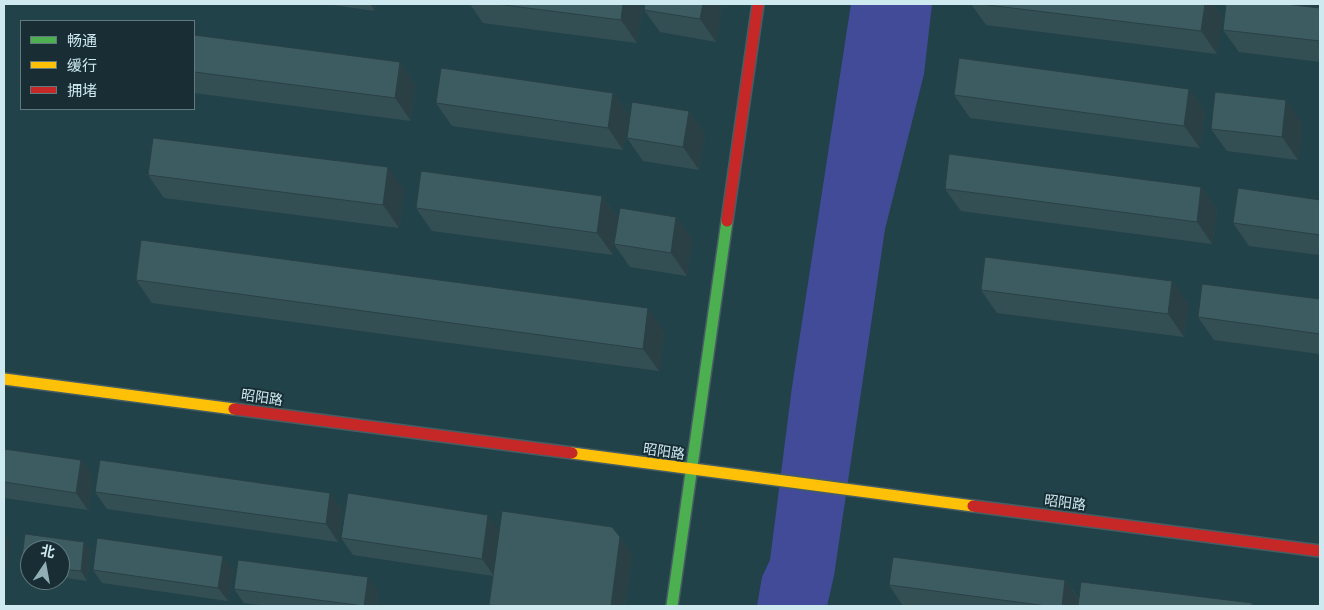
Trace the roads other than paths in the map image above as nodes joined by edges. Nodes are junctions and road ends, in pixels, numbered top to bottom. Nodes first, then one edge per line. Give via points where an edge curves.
1 (758, 4) edge
2 (4, 379) edge
3 (691, 470) junction
4 (1320, 551) edge
5 (672, 606) edge

1 - 3 main road
2 - 3 main road, 昭阳路
3 - 4 main road, 昭阳路
3 - 5 main road

